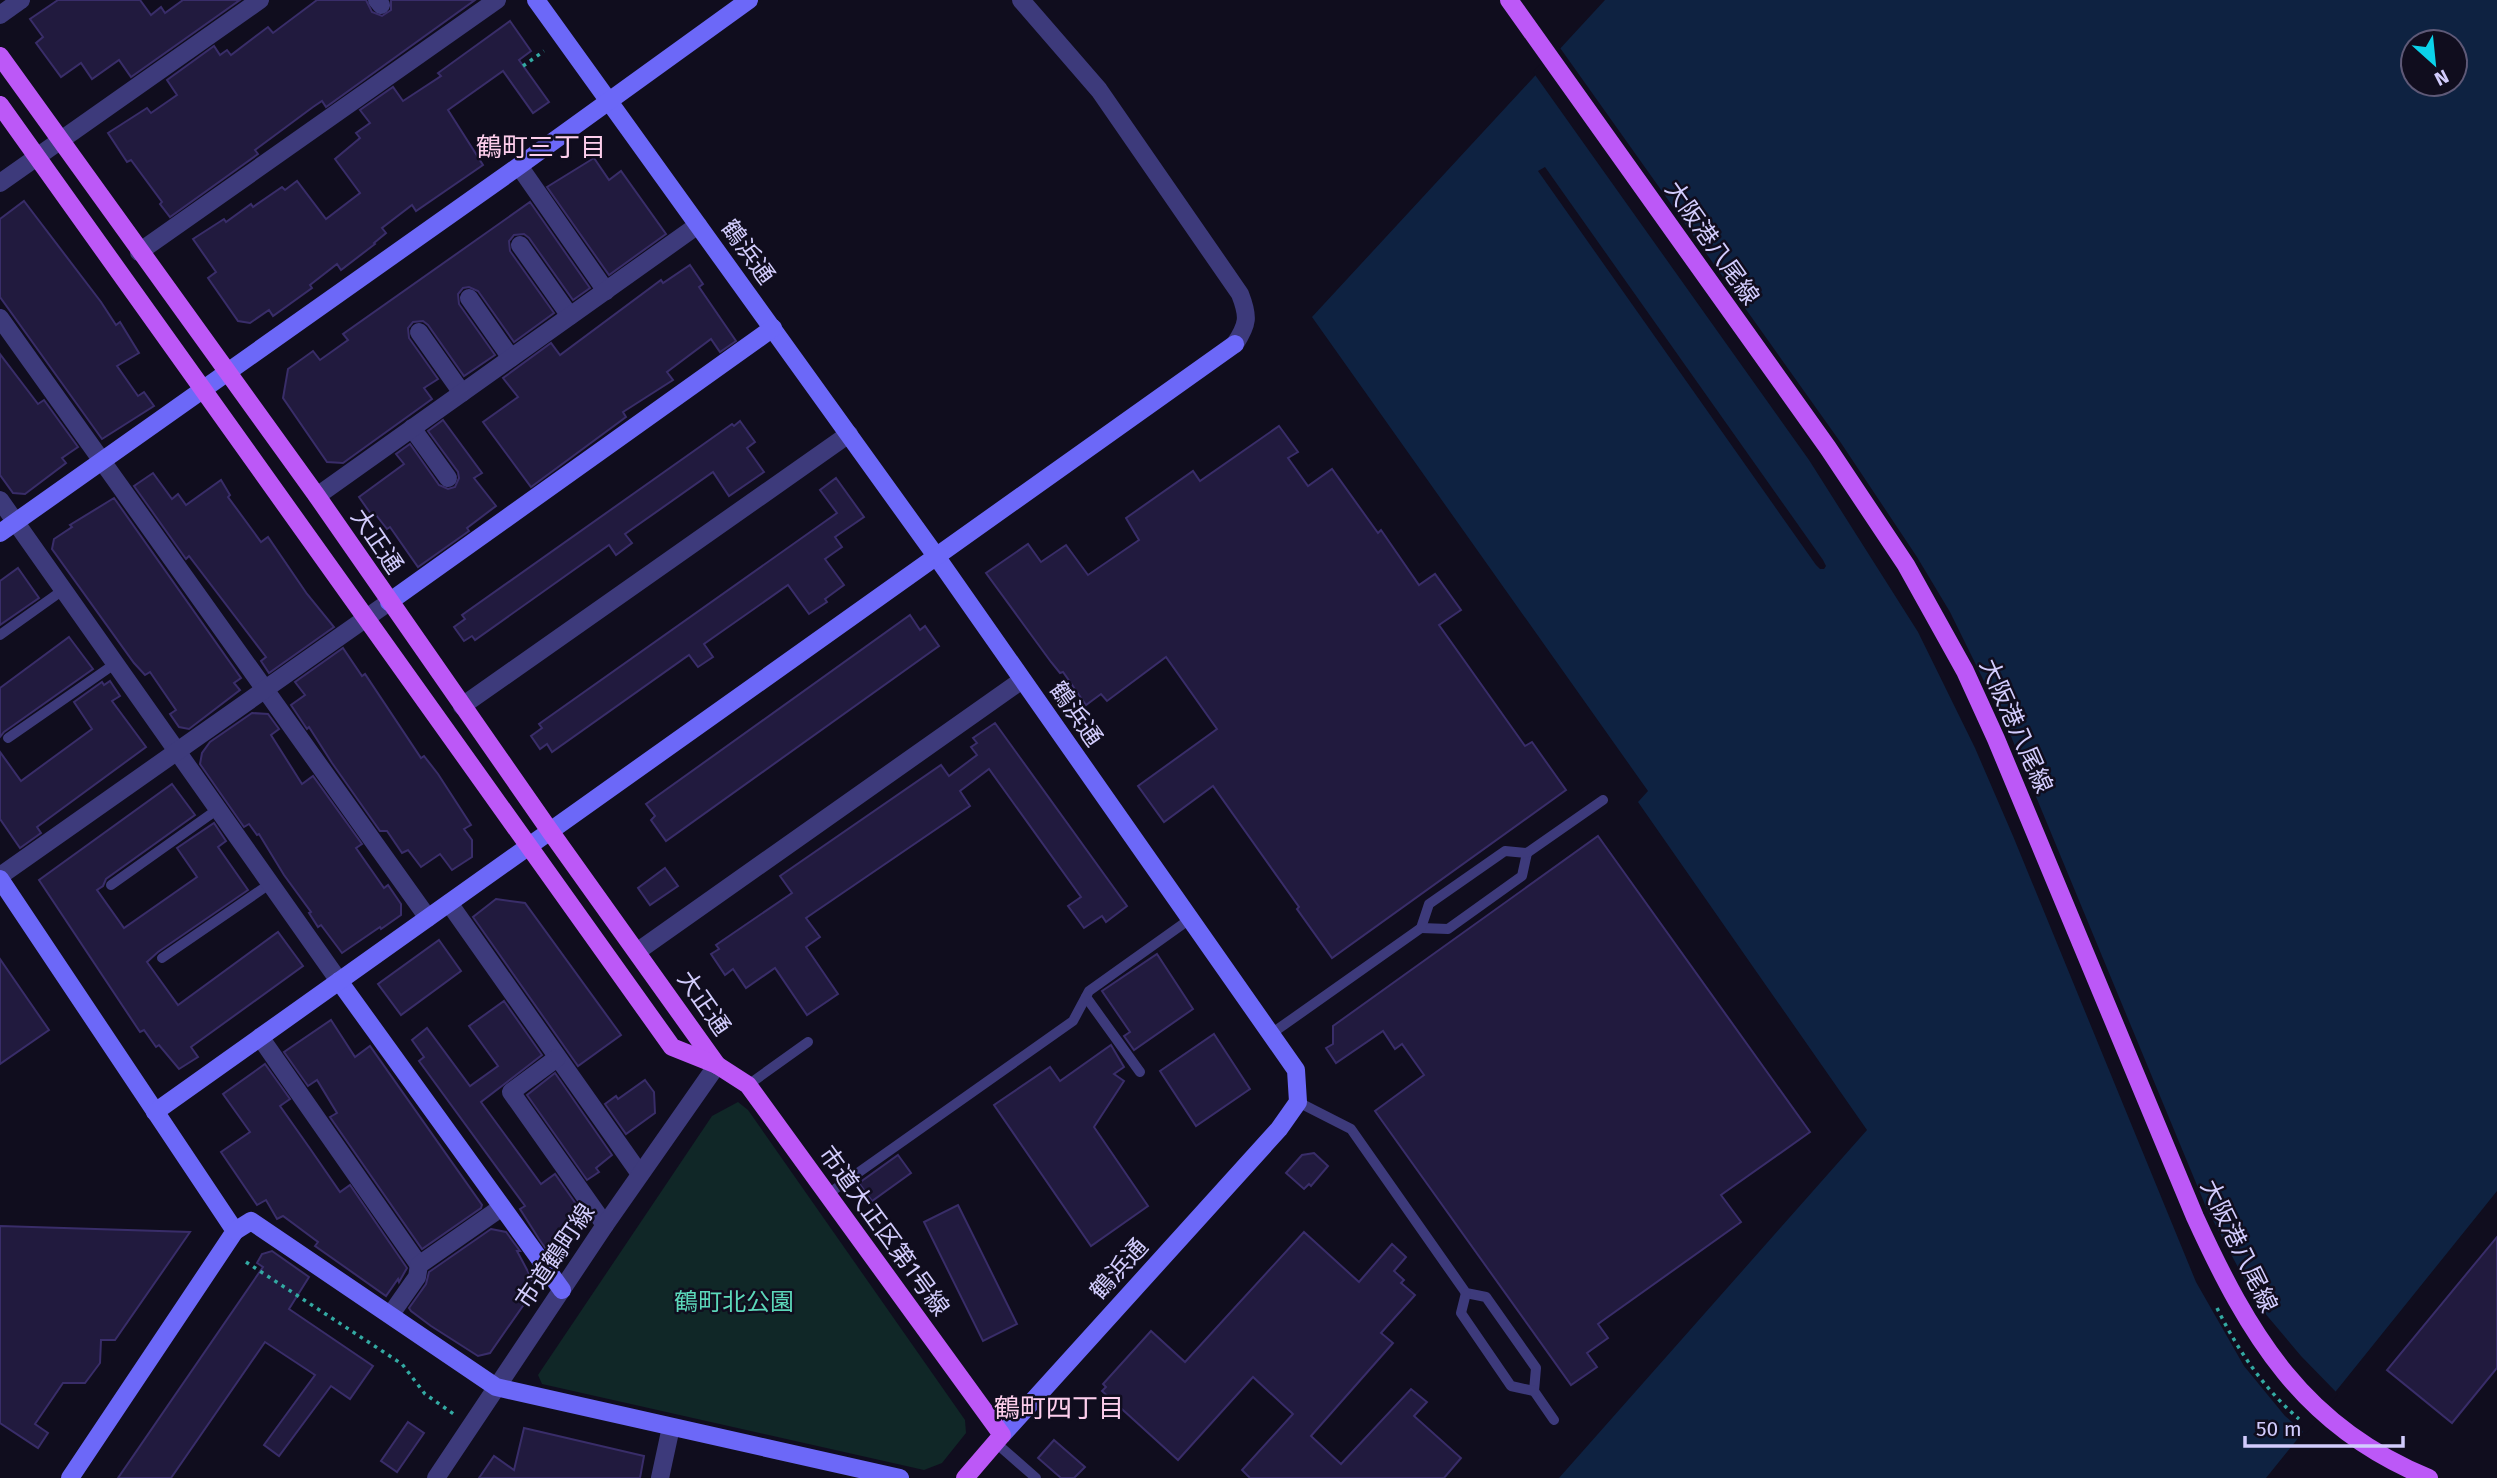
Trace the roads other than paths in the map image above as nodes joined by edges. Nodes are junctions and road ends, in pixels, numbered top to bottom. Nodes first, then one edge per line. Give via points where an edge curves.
1 (21, 0) edge
2 (260, 0) edge
3 (497, 0) edge
4 (536, 0) edge
5 (749, 0) edge
6 (1021, 0) edge
7 (1509, 0) edge
8 (0, 15) edge
9 (0, 56) edge
10 (609, 102) junction
11 (0, 105) edge
12 (60, 142) junction
13 (36, 156) junction
14 (519, 166) junction
15 (0, 183) edge
16 (698, 225) junction
17 (520, 245) dead end
18 (139, 252) junction
19 (606, 291) junction
20 (469, 298) dead end
21 (570, 316) junction
22 (0, 318) edge
23 (773, 328) junction
24 (419, 332) dead end
25 (511, 358) junction
26 (228, 373) junction
27 (203, 391) junction
28 (462, 393) junction
29 (412, 428) junction
30 (849, 434) junction
31 (101, 463) junction
32 (448, 478) dead end
33 (317, 496) junction
34 (0, 500) edge
35 (16, 523) junction
36 (0, 533) edge
37 (936, 555) junction
38 (63, 590) junction
39 (389, 602) junction
40 (367, 618) junction
41 (0, 635) edge
42 (116, 663) junction
43 (1022, 680) junction
44 (265, 689) junction
45 (462, 706) junction
46 (8, 738) dead end
47 (178, 750) junction
48 (1603, 800) dead end
49 (218, 808) junction
50 (550, 831) junction
51 (529, 846) junction
52 (1527, 853) junction
53 (0, 878) edge
54 (271, 883) junction
55 (111, 886) dead end
56 (449, 903) junction
57 (428, 918) junction
58 (1191, 919) junction
59 (1421, 928) junction
60 (638, 951) junction
61 (162, 958) dead end
62 (339, 981) junction
63 (1086, 996) junction
64 (1271, 1034) junction
65 (260, 1037) junction
66 (808, 1042) dead end
67 (557, 1059) junction
68 (718, 1065) junction
69 (1140, 1072) dead end
70 (748, 1085) junction
71 (1298, 1102) junction
72 (155, 1112) junction
73 (640, 1174) junction
74 (828, 1194) junction
75 (502, 1207) junction
76 (605, 1225) junction
77 (235, 1231) junction
78 (419, 1265) junction
79 (562, 1290) junction
80 (1466, 1293) junction
81 (391, 1314) junction
82 (496, 1387) junction
83 (1534, 1391) junction
84 (1554, 1420) dead end
85 (671, 1427) junction
86 (999, 1439) junction
87 (70, 1478) edge
88 (436, 1478) edge
89 (660, 1478) edge
90 (900, 1478) edge
91 (965, 1478) edge
92 (1036, 1478) edge
93 (2430, 1478) edge

1 - 8 street
2 - 12 street
3 - 18 street
4 - 10 street, 鶴浜通
5 - 10 street
6 - 37 street via 1098,90 1240,294 1247,311 1245,328 1235,344
7 - 93 main road, 大阪港八尾線 via 1828,448 1937,620 1996,739 2195,1217 2245,1317 2284,1374 2329,1418 2377,1452
9 - 12 main road, 大正通
10 - 14 street
10 - 16 street, 鶴浜通
11 - 13 main road, 大正通
12 - 13 street
12 - 18 main road, 大正通
13 - 15 street
13 - 27 main road, 大正通
14 - 19 street
14 - 26 street
16 - 19 street
16 - 23 street, 鶴浜通
17 - 21 street
18 - 26 main road, 大正通
19 - 21 street
20 - 25 street
21 - 25 street
22 - 31 street
23 - 30 street, 鶴浜通
23 - 39 street
24 - 28 street
25 - 28 street
26 - 27 street
26 - 33 main road, 大正通
27 - 31 street
27 - 40 main road, 大正通
28 - 29 street
29 - 32 street
29 - 33 street
30 - 37 street, 鶴浜通
30 - 45 street
31 - 35 street
31 - 44 street
33 - 39 main road, 大正通
34 - 35 street
35 - 36 street
35 - 38 street
37 - 43 street, 鶴浜通
37 - 50 street
38 - 41 lane
38 - 42 street
39 - 40 street
39 - 45 main road, 大正通
40 - 44 street
40 - 51 main road, 大正通
42 - 46 lane
42 - 47 street
43 - 58 street, 鶴浜通
43 - 60 street
44 - 47 street
44 - 57 street
45 - 50 main road, 大正通
47 - 49 street
47 - 53 street
48 - 52 lane
49 - 54 street
49 - 55 lane
50 - 51 street
50 - 60 main road, 大正通
51 - 56 street
51 - 68 main road, 大正通 via 672,1047
52 - 59 lane via 1505,851 1429,904
52 - 59 lane via 1522,876 1458,922 1448,929
53 - 72 street
54 - 61 lane
54 - 62 street
56 - 57 street
56 - 67 street
57 - 62 street
58 - 63 lane
58 - 64 street, 鶴浜通
59 - 64 lane
60 - 68 main road, 大正通
62 - 65 street
62 - 75 street
63 - 69 lane
63 - 74 lane via 1073,1021
64 - 71 street, 鶴浜通 via 1296,1070
65 - 72 street
65 - 78 street
66 - 70 lane
67 - 73 street
67 - 76 street via 511,1092
68 - 70 main road, 市道大正区第1号線
68 - 73 street, 市道鶴町線
70 - 74 main road, 市道大正区第1号線
71 - 80 lane via 1351,1129
71 - 86 street, 鶴浜通 via 1279,1129
72 - 77 street
73 - 76 street, 市道鶴町線
74 - 86 main road, 市道大正区第1号線
75 - 78 street
75 - 79 street
76 - 79 street, 市道鶴町線
77 - 81 street via 251,1221
77 - 87 street
78 - 81 street
79 - 82 street, 市道鶴町線
80 - 83 lane via 1486,1297 1536,1368
80 - 83 lane via 1461,1313 1504,1376 1511,1386
81 - 82 street
82 - 85 street
82 - 88 street, 市道鶴町線
83 - 84 lane
85 - 89 street
85 - 90 street
86 - 91 main road
86 - 92 lane

